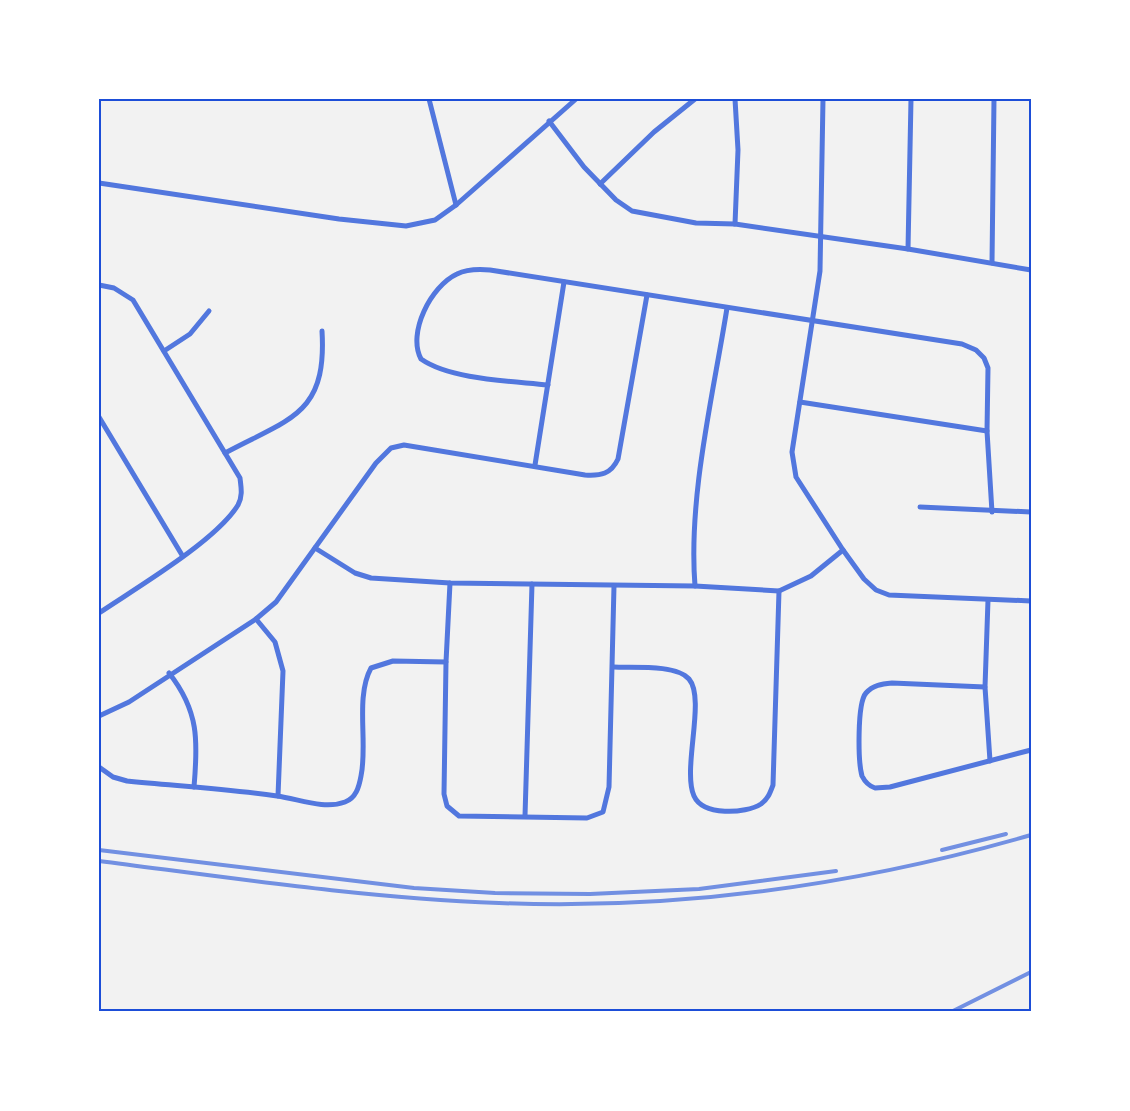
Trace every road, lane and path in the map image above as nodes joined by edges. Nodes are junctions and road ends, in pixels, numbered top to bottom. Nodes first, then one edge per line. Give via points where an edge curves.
1 (429, 99) edge
2 (576, 99) edge
3 (695, 99) edge
4 (735, 99) edge
5 (823, 99) edge
6 (911, 99) edge
7 (994, 99) edge
8 (549, 121) junction
9 (99, 183) edge
10 (600, 184) junction
11 (456, 206) junction
12 (735, 224) junction
13 (823, 237) junction
14 (908, 249) junction
15 (992, 263) junction
16 (1031, 270) edge
17 (564, 282) junction
18 (99, 285) edge
19 (647, 295) junction
20 (727, 308) junction
21 (209, 311) dead end
22 (813, 322) junction
23 (321, 331) dead end
24 (164, 351) junction
25 (548, 385) junction
26 (800, 402) junction
27 (99, 417) edge
28 (987, 431) junction
29 (225, 453) junction
30 (535, 465) junction
31 (920, 507) dead end
32 (992, 512) junction
33 (1031, 512) edge
34 (315, 548) junction
35 (843, 550) junction
36 (182, 555) junction
37 (450, 583) junction
38 (532, 584) junction
39 (614, 586) junction
40 (695, 586) junction
41 (779, 591) junction
42 (988, 600) junction
43 (1031, 601) edge
44 (100, 612) edge
45 (256, 619) junction
46 (446, 662) junction
47 (614, 668) junction
48 (170, 673) junction
49 (985, 687) junction
50 (99, 716) edge
51 (1031, 750) edge
52 (990, 761) junction
53 (99, 767) edge
54 (194, 788) junction
55 (278, 796) junction
56 (525, 816) junction

1 - 11 street
2 - 8 street
3 - 10 street
4 - 12 street
5 - 13 street
6 - 14 street
7 - 15 street
8 - 10 street
8 - 11 street
9 - 11 street via 406,226 435,220
10 - 12 street via 632,211 696,223
12 - 13 street
13 - 14 street
13 - 22 street
14 - 15 street
15 - 16 street
17 - 19 street
17 - 25 street
17 - 25 street via 490,270 457,274 433,295 418,336 418,354 429,365 451,372
18 - 24 street via 114,288 134,300
19 - 20 street
19 - 30 street via 615,465 595,476
20 - 22 street
20 - 40 street via 698,497 692,556
21 - 24 street via 190,334
22 - 26 street
22 - 28 street via 962,344 976,350 988,368
23 - 29 street via 322,367 311,401 292,416
24 - 29 street
25 - 30 street
26 - 28 street
26 - 35 street via 793,465 803,489
27 - 36 street
28 - 32 street
29 - 36 street via 240,478 238,504 215,530
30 - 34 street via 404,445 391,448
31 - 32 street
32 - 33 street
34 - 37 street via 361,575
34 - 45 street via 284,592
35 - 41 street via 811,576
35 - 42 street via 864,579 883,593
36 - 44 street
37 - 38 street
37 - 46 street
38 - 39 street
38 - 56 street
39 - 40 street
39 - 47 street
40 - 41 street
41 - 47 street via 773,785 770,795 754,807 709,809 696,800 691,783 694,709 689,679 666,669
42 - 43 street
42 - 49 street
45 - 48 street
45 - 55 street via 275,642 283,671
46 - 55 street via 393,661 371,668 365,684 363,767 360,784 350,800 327,805
46 - 56 street via 447,806 459,816
47 - 56 street via 608,795 603,812 587,818
48 - 50 street via 114,711
48 - 54 street via 190,705 195,724
49 - 52 street
49 - 52 street via 877,685 865,694 860,707 860,765 863,778 875,788
51 - 52 street
53 - 54 street via 127,781
54 - 55 street

